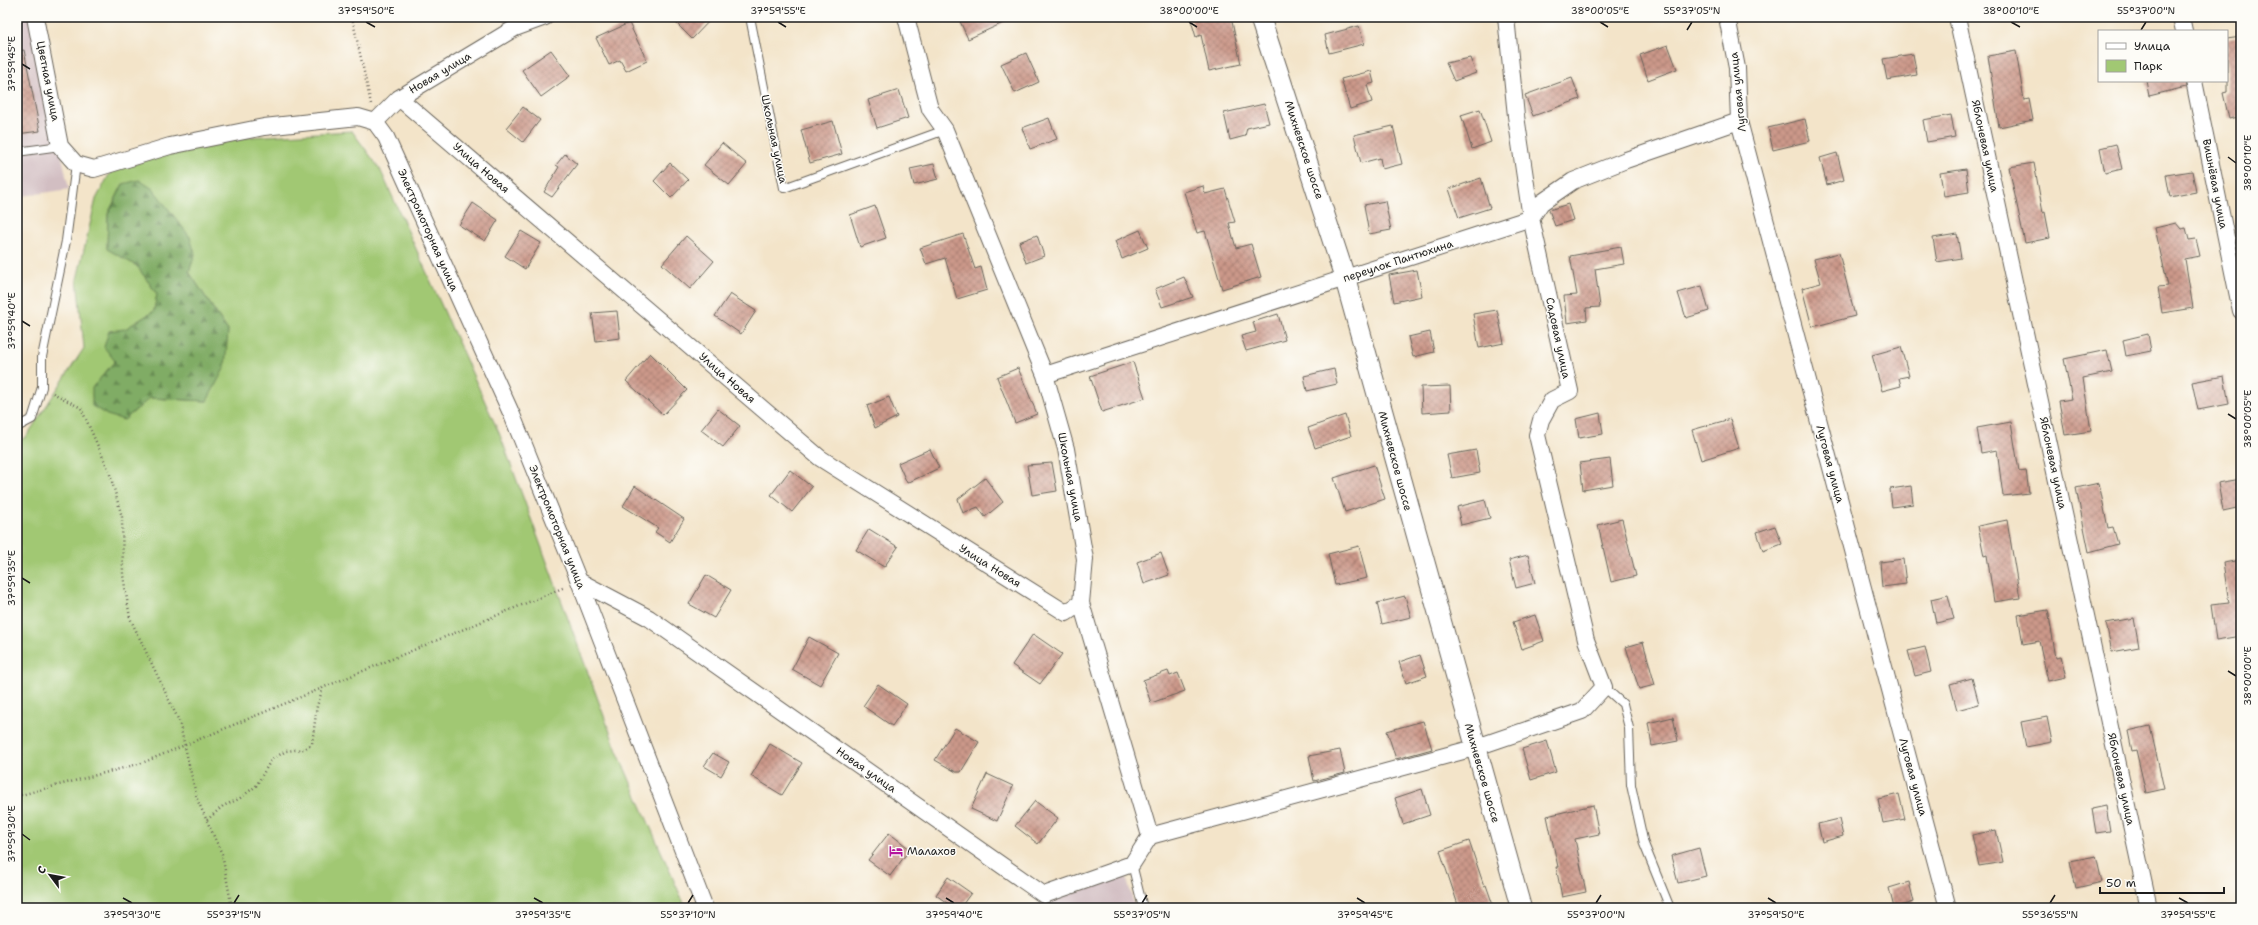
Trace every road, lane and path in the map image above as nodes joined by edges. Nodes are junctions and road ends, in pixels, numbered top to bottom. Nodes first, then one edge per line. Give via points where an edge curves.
1 (35, 17) edge
2 (352, 17) edge
3 (545, 17) edge
4 (750, 17) edge
5 (906, 17) edge
6 (1260, 17) edge
7 (1506, 17) edge
8 (1726, 17) edge
9 (1957, 17) edge
10 (2181, 17) edge
11 (2184, 30) edge
12 (2194, 82) edge
13 (399, 98) junction
14 (1738, 121) junction
15 (375, 122) junction
16 (944, 130) junction
17 (60, 146) junction
18 (17, 152) edge
19 (76, 164) junction
20 (1531, 218) junction
21 (1345, 278) junction
22 (2241, 311) edge
23 (1044, 375) junction
24 (42, 387) junction
25 (17, 426) edge
26 (579, 581) junction
27 (1081, 603) junction
28 (1604, 687) junction
29 (323, 688) junction
30 (183, 746) junction
31 (1474, 748) junction
32 (17, 796) edge
33 (207, 820) junction
34 (1150, 836) junction
35 (1132, 864) junction
36 (232, 908) edge
37 (705, 908) edge
38 (1143, 908) edge
39 (1521, 908) edge
40 (1670, 908) edge
41 (1948, 908) edge
42 (2149, 908) edge

1 - 17 street, Цветная улица
2 - 15 path
3 - 13 street, Новая улица via 515,28
4 - 16 lane, Школьная улица via 784,188
5 - 16 street, Школьная улица via 930,110
6 - 21 street, Михневское шоссе
7 - 20 street, Садовая улица via 1516,116
8 - 14 street, Луговая улица via 1737,68
9 - 42 street, Яблоневая улица
10 - 11 street
12 - 22 street, Вишнёвая улица
13 - 15 street, Новая улица
13 - 27 street, Улица Новая via 820,458 1066,613
14 - 20 street via 1573,181 1541,204
14 - 41 street, Луговая улица
15 - 19 street via 358,117 264,127 170,146 94,169
15 - 26 street, Электромоторная улица via 394,154 512,415
16 - 23 street, Школьная улица
17 - 18 lane
17 - 19 street
19 - 24 lane via 66,241 42,357
20 - 21 street, переулок Пантюхина
20 - 28 street, Садовая улица via 1570,391 1552,400 1536,435 1586,640
21 - 23 street, переулок Пантюхина
21 - 31 street, Михневское шоссе
23 - 27 street, Школьная улица via 1066,449 1085,559
24 - 25 lane via 32,419
24 - 30 path via 81,408 109,471 122,518 123,575 130,618 179,721
26 - 29 path
26 - 35 street, Новая улица via 649,618 1044,894
26 - 37 street, Электромоторная улица
27 - 34 street, Школьная улица
28 - 31 street via 1582,711
28 - 40 lane via 1623,704 1629,728 1631,785 1644,844
29 - 30 path
29 - 33 path via 312,744 304,749 286,751 271,760 256,786 239,799 223,806
30 - 32 path via 142,763
30 - 33 path via 197,799
31 - 34 street
31 - 39 street, Михневское шоссе
33 - 36 path via 222,854
34 - 35 street
35 - 38 lane

